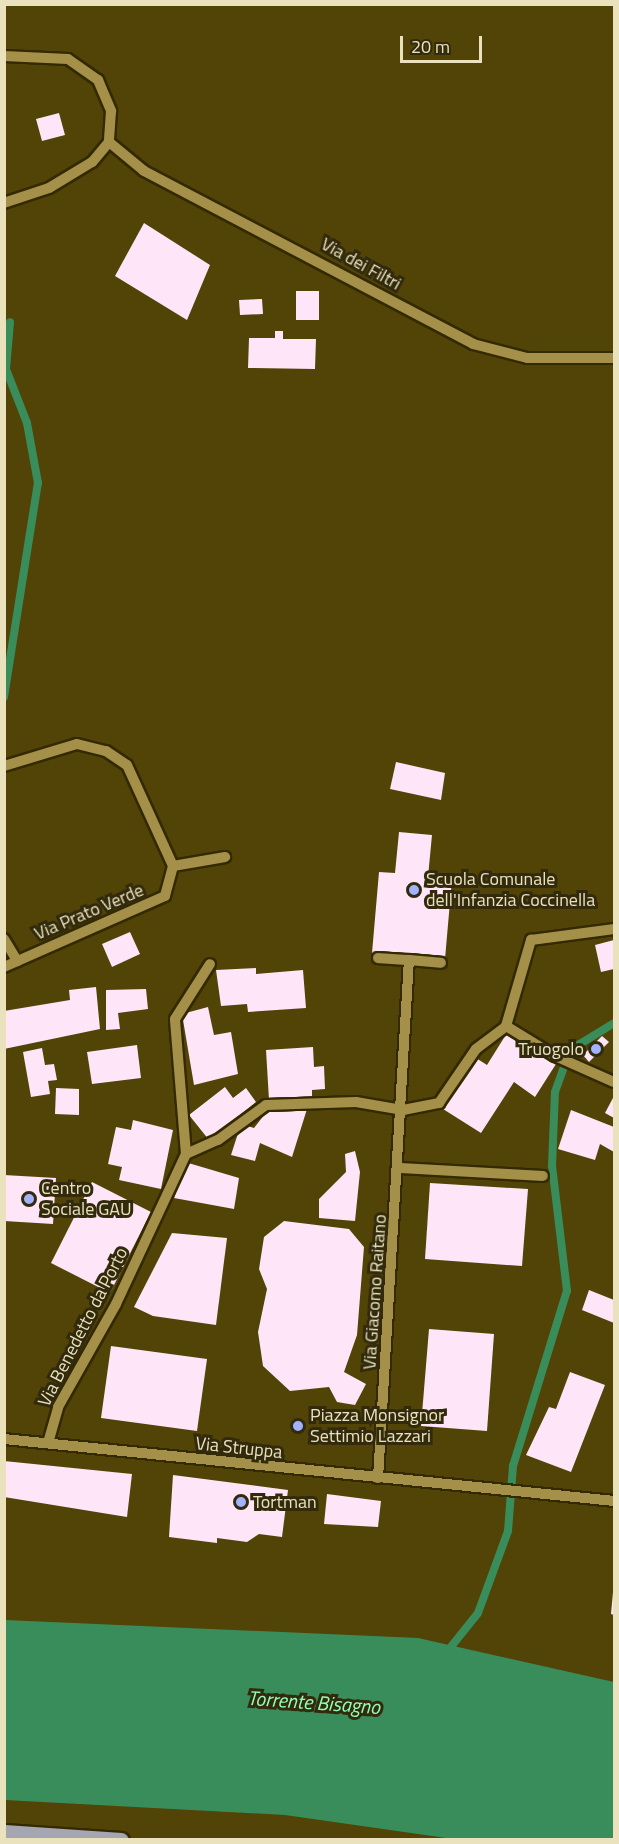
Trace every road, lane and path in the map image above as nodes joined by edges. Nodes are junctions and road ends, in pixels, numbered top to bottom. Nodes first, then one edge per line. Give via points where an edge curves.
1 (4, 56) edge
2 (109, 142) junction
3 (4, 203) edge
4 (615, 358) edge
5 (4, 766) edge
6 (225, 857) dead end
7 (173, 866) junction
8 (615, 929) edge
9 (4, 939) edge
10 (378, 958) dead end
11 (17, 961) junction
12 (410, 963) junction
13 (441, 963) dead end
14 (210, 964) dead end
15 (4, 967) edge
16 (506, 1026) junction
17 (615, 1082) edge
18 (403, 1110) junction
19 (186, 1154) junction
20 (401, 1168) junction
21 (543, 1176) dead end
22 (4, 1439) edge
23 (48, 1443) junction
24 (378, 1478) junction
25 (615, 1501) edge
26 (4, 1832) edge
27 (121, 1839) edge

1 - 2 street via 51,56 85,69 107,94
2 - 3 street via 65,180
2 - 4 street, Via dei Filtri via 144,171 473,345 527,358
5 - 7 street via 77,744 106,751 126,765
6 - 7 street
7 - 11 street, Via Prato Verde via 165,896
8 - 16 street via 531,940
9 - 11 street
10 - 12 street
11 - 15 street, Via Prato Verde
12 - 13 street
12 - 18 street, Via Giacomo Raitano
14 - 19 street via 175,1019
16 - 17 street via 555,1056
16 - 18 street via 476,1049 439,1103
18 - 19 street via 356,1102 266,1105 218,1140
18 - 20 street, Via Giacomo Raitano
19 - 23 street, Via Benedetto da Porto via 116,1304 58,1407
20 - 21 street
20 - 24 street, Via Giacomo Raitano
22 - 23 street, Via Struppa
23 - 24 street, Via Struppa
24 - 25 street, Via Struppa
26 - 27 main road

